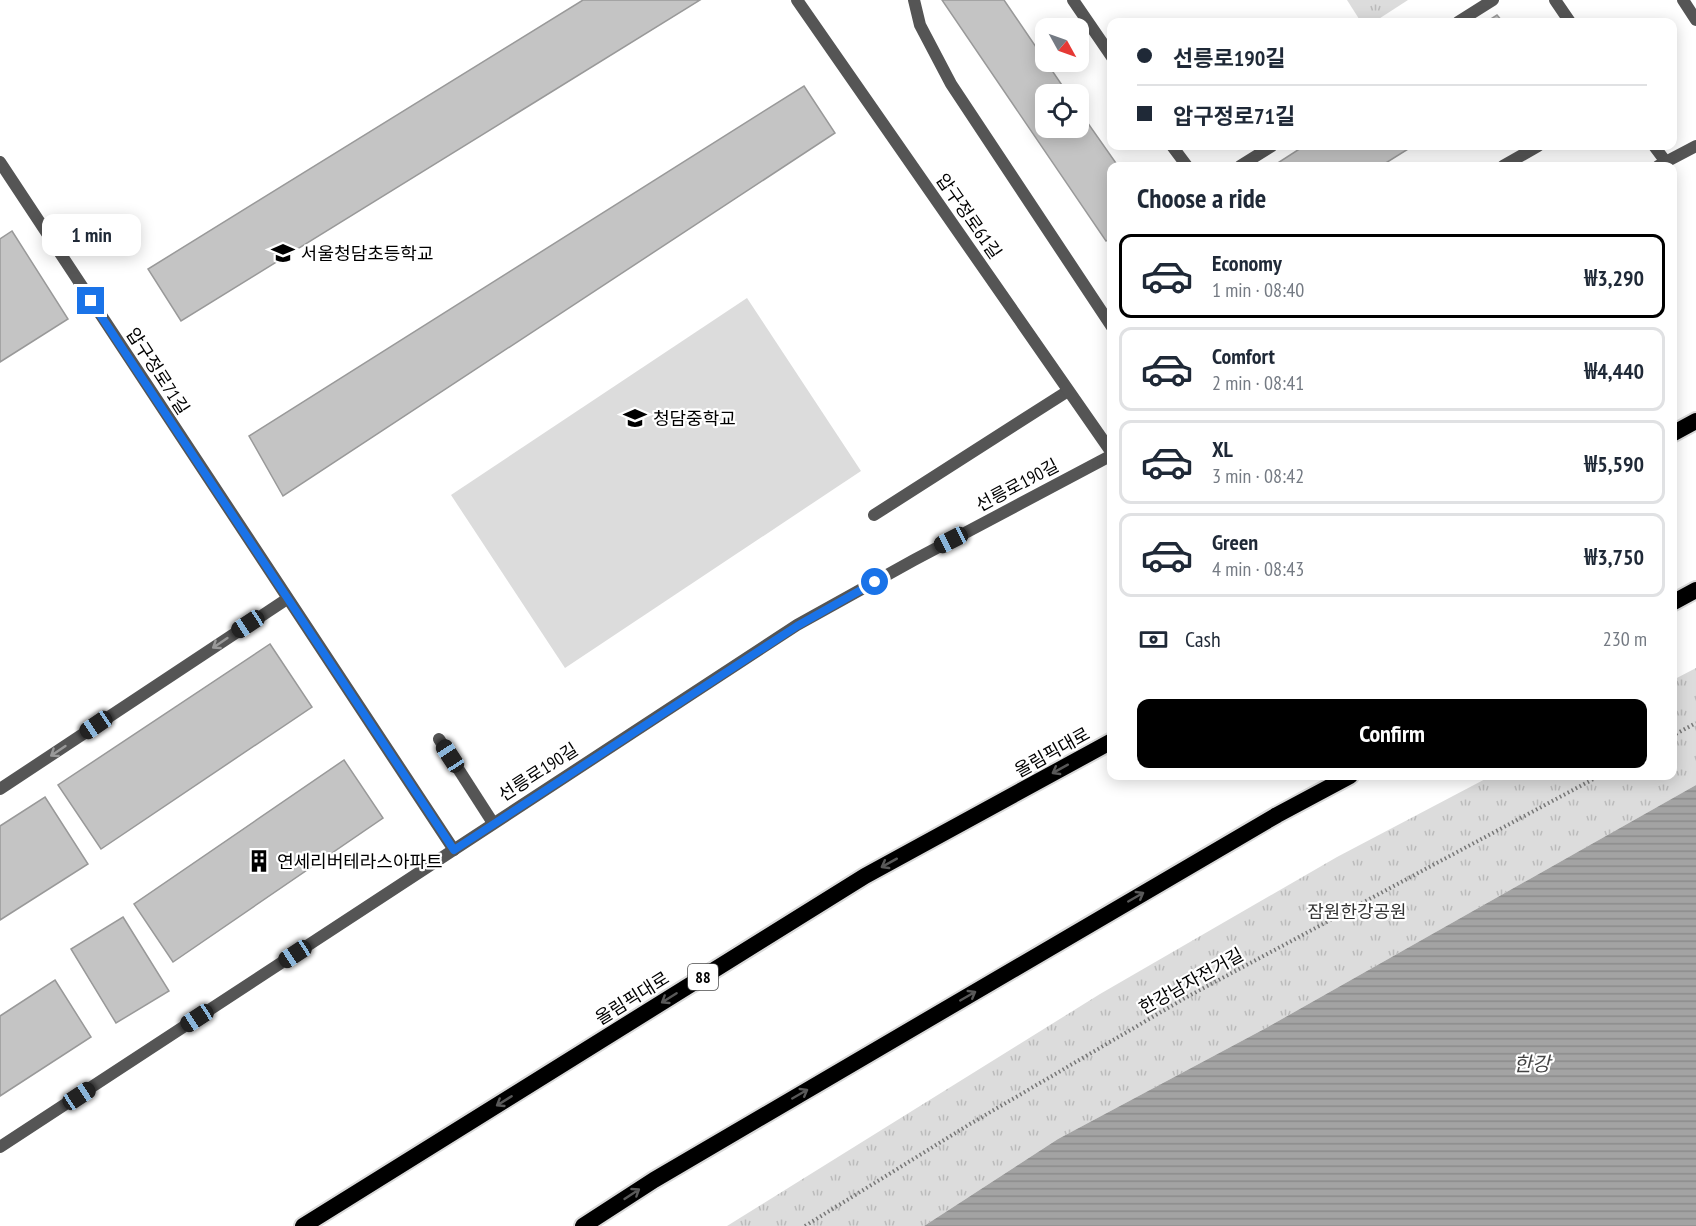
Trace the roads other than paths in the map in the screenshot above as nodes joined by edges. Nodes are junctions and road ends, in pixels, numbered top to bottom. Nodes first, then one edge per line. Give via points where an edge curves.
1 (797, 0) edge
2 (914, 0) edge
3 (1073, 0) edge
4 (1492, 0) edge
5 (1555, 0) edge
6 (1683, 0) edge
7 (1464, 18) edge
8 (1567, 18) edge
9 (1696, 20) edge
10 (1107, 50) edge
11 (1696, 146) edge
12 (1266, 150) edge
13 (1531, 150) edge
14 (0, 162) edge
15 (1246, 162) edge
16 (1510, 162) edge
17 (1666, 162) edge
18 (1107, 319) edge
19 (1068, 391) junction
20 (1696, 421) edge
21 (1677, 431) edge
22 (1107, 447) edge
23 (1107, 457) edge
24 (874, 515) dead end
25 (1696, 590) edge
26 (286, 599) junction
27 (1677, 600) edge
28 (439, 740) dead end
29 (1107, 744) edge
30 (1342, 780) edge
31 (0, 789) edge
32 (493, 823) junction
33 (454, 850) junction
34 (0, 1147) edge
35 (303, 1226) edge
36 (583, 1226) edge

1 - 19 street, 압구정로61길
2 - 18 street via 920,25 951,84
3 - 10 street
4 - 7 street
5 - 8 street
6 - 9 street
11 - 17 street
12 - 15 street
13 - 16 street
14 - 26 street, 압구정로71길
19 - 22 street, 압구정로61길
19 - 24 street
20 - 21 highway
23 - 32 street, 선릉로190길 via 797,626
25 - 27 highway
26 -> 31 street
26 - 33 street, 압구정로71길
28 - 32 street
29 -> 35 highway, 올림픽대로 / 88 via 866,876
36 -> 30 highway via 654,1180 1277,814
32 - 33 street, 선릉로190길
33 - 34 street, 선릉로190길

